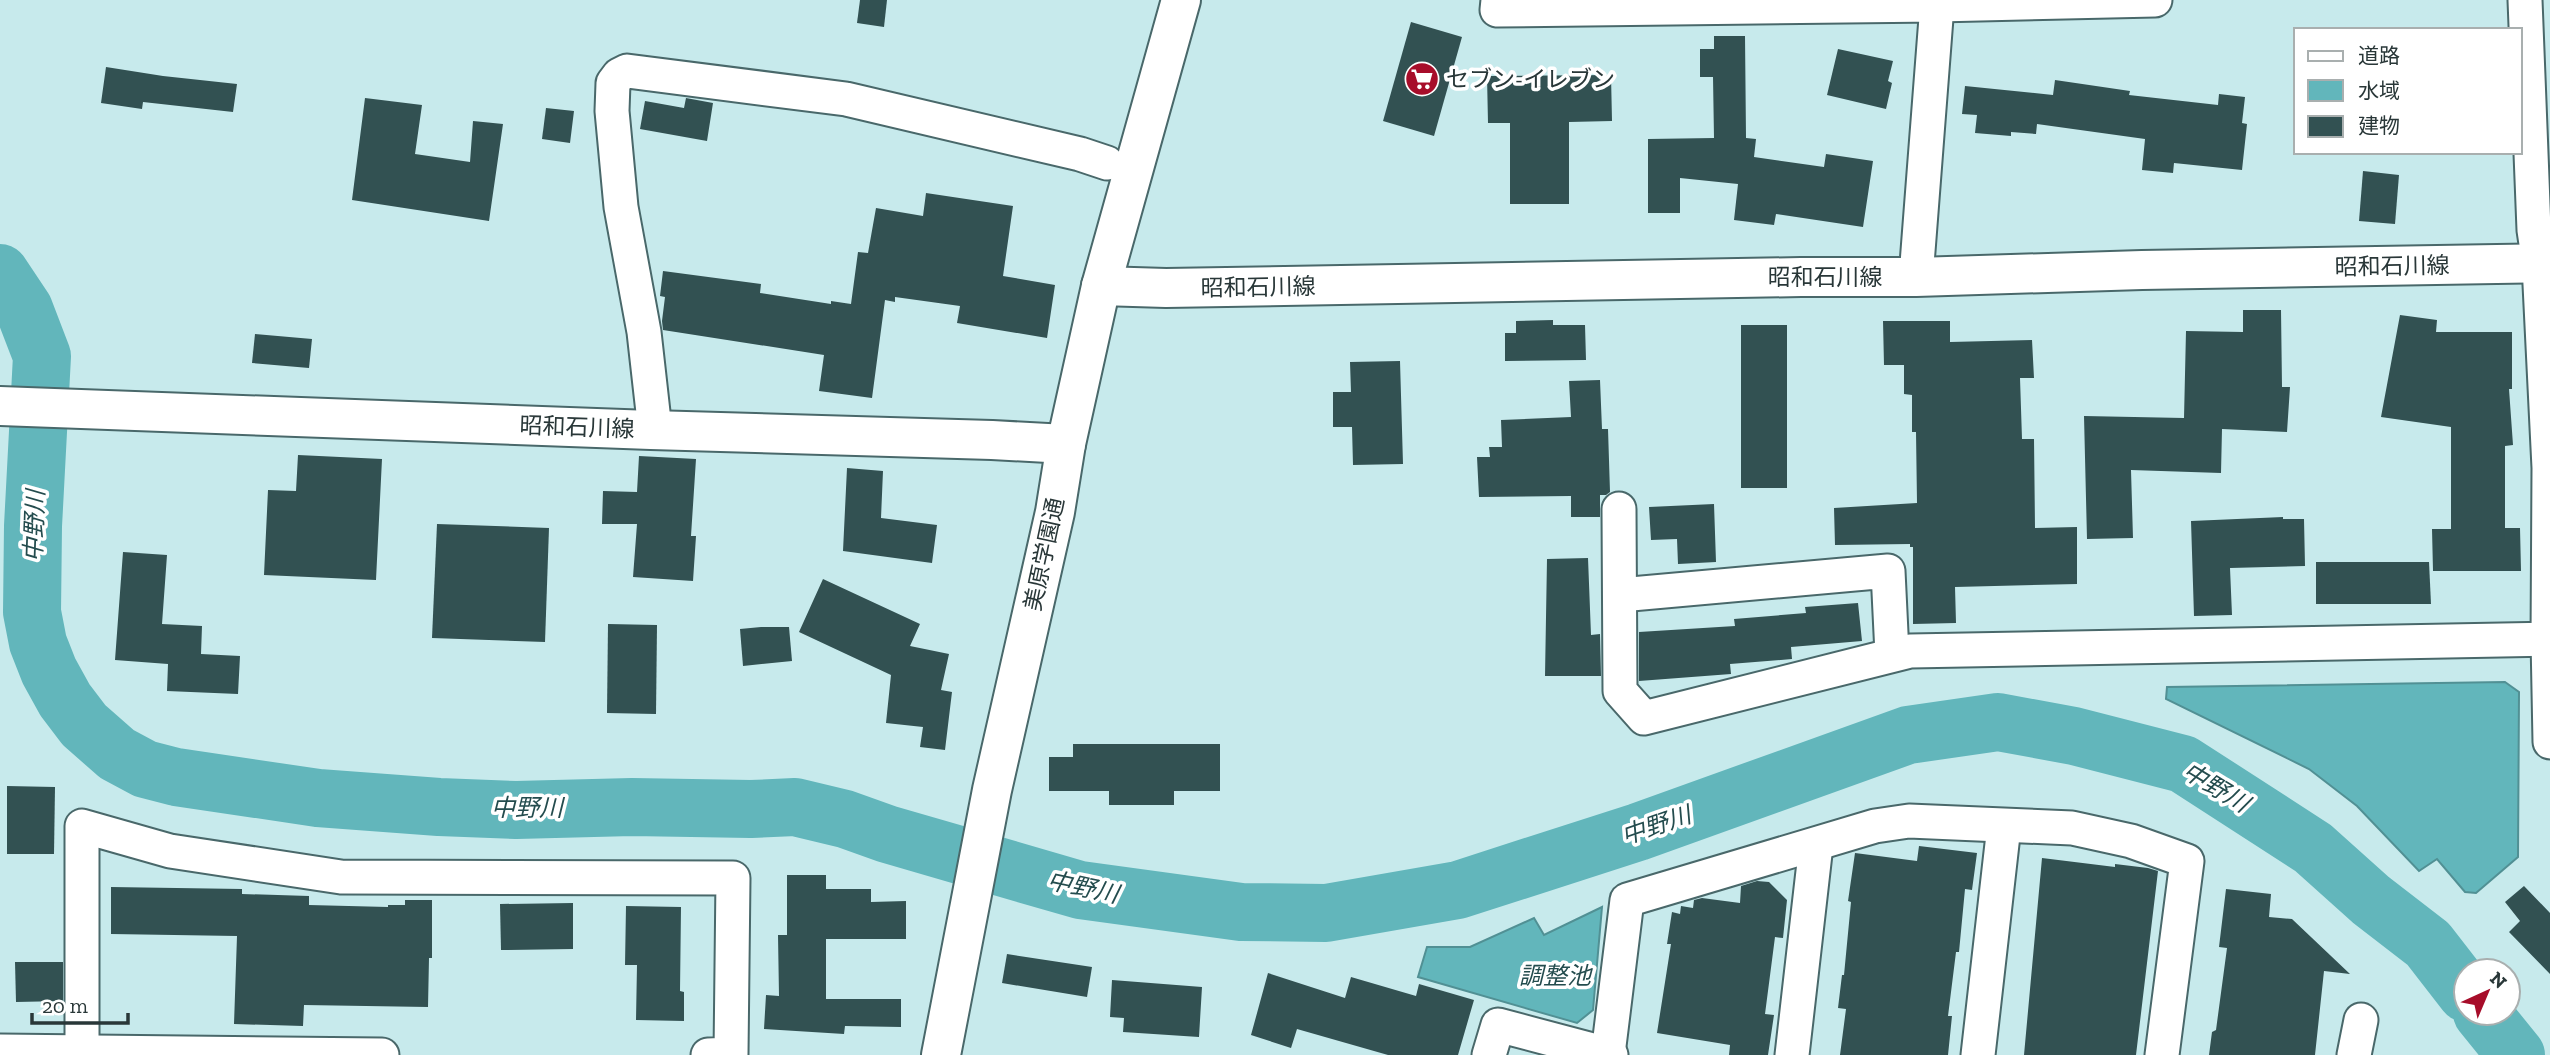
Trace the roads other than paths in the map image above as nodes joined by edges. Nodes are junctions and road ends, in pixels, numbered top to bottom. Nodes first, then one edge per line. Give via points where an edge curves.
1 (1181, 0) edge
2 (1498, 0) edge
3 (2155, 0) edge
4 (2525, 0) edge
5 (1679, 4) edge
6 (1937, 5) junction
7 (1107, 163) dead end
8 (2544, 263) edge
9 (1916, 277) junction
10 (1101, 286) junction
11 (0, 406) edge
12 (655, 430) junction
13 (1066, 444) junction
14 (2549, 468) edge
15 (1619, 509) dead end
16 (1620, 595) junction
17 (2549, 639) edge
18 (1892, 654) junction
19 (2550, 742) edge
20 (2004, 826) junction
21 (1816, 845) junction
22 (0, 1051) edge
23 (81, 1053) edge
24 (382, 1055) edge
25 (708, 1055) edge
26 (942, 1055) edge
27 (1489, 1055) edge
28 (1610, 1055) edge
29 (1792, 1055) edge
30 (1978, 1055) edge
31 (2162, 1055) edge

1 - 10 street, 美原学園通
2 - 5 street via 1497,10
3 - 6 street
4 - 8 street via 2534,230
5 - 6 street
6 - 9 street
7 - 12 street via 846,99 627,71 619,75 612,111 621,207 644,332
8 - 9 street, 昭和石川線
8 - 14 street
9 - 10 street, 昭和石川線
10 - 13 street, 美原学園通
11 - 12 street, 昭和石川線
12 - 13 street, 昭和石川線
13 - 26 street, 美原学園通
14 - 17 street
15 - 16 street
16 - 18 street via 1888,571
16 - 18 street via 1620,691 1644,718
17 - 18 street
17 - 19 street
20 - 21 street via 1909,821 1875,826
20 - 30 street
20 - 31 street via 2072,828 2132,841 2187,861
21 - 28 street via 1627,901
21 - 29 street
22 - 23 street
23 - 24 street
23 - 25 street via 82,826 170,851 341,877 733,878 731,1055
27 - 28 street via 1498,1025

